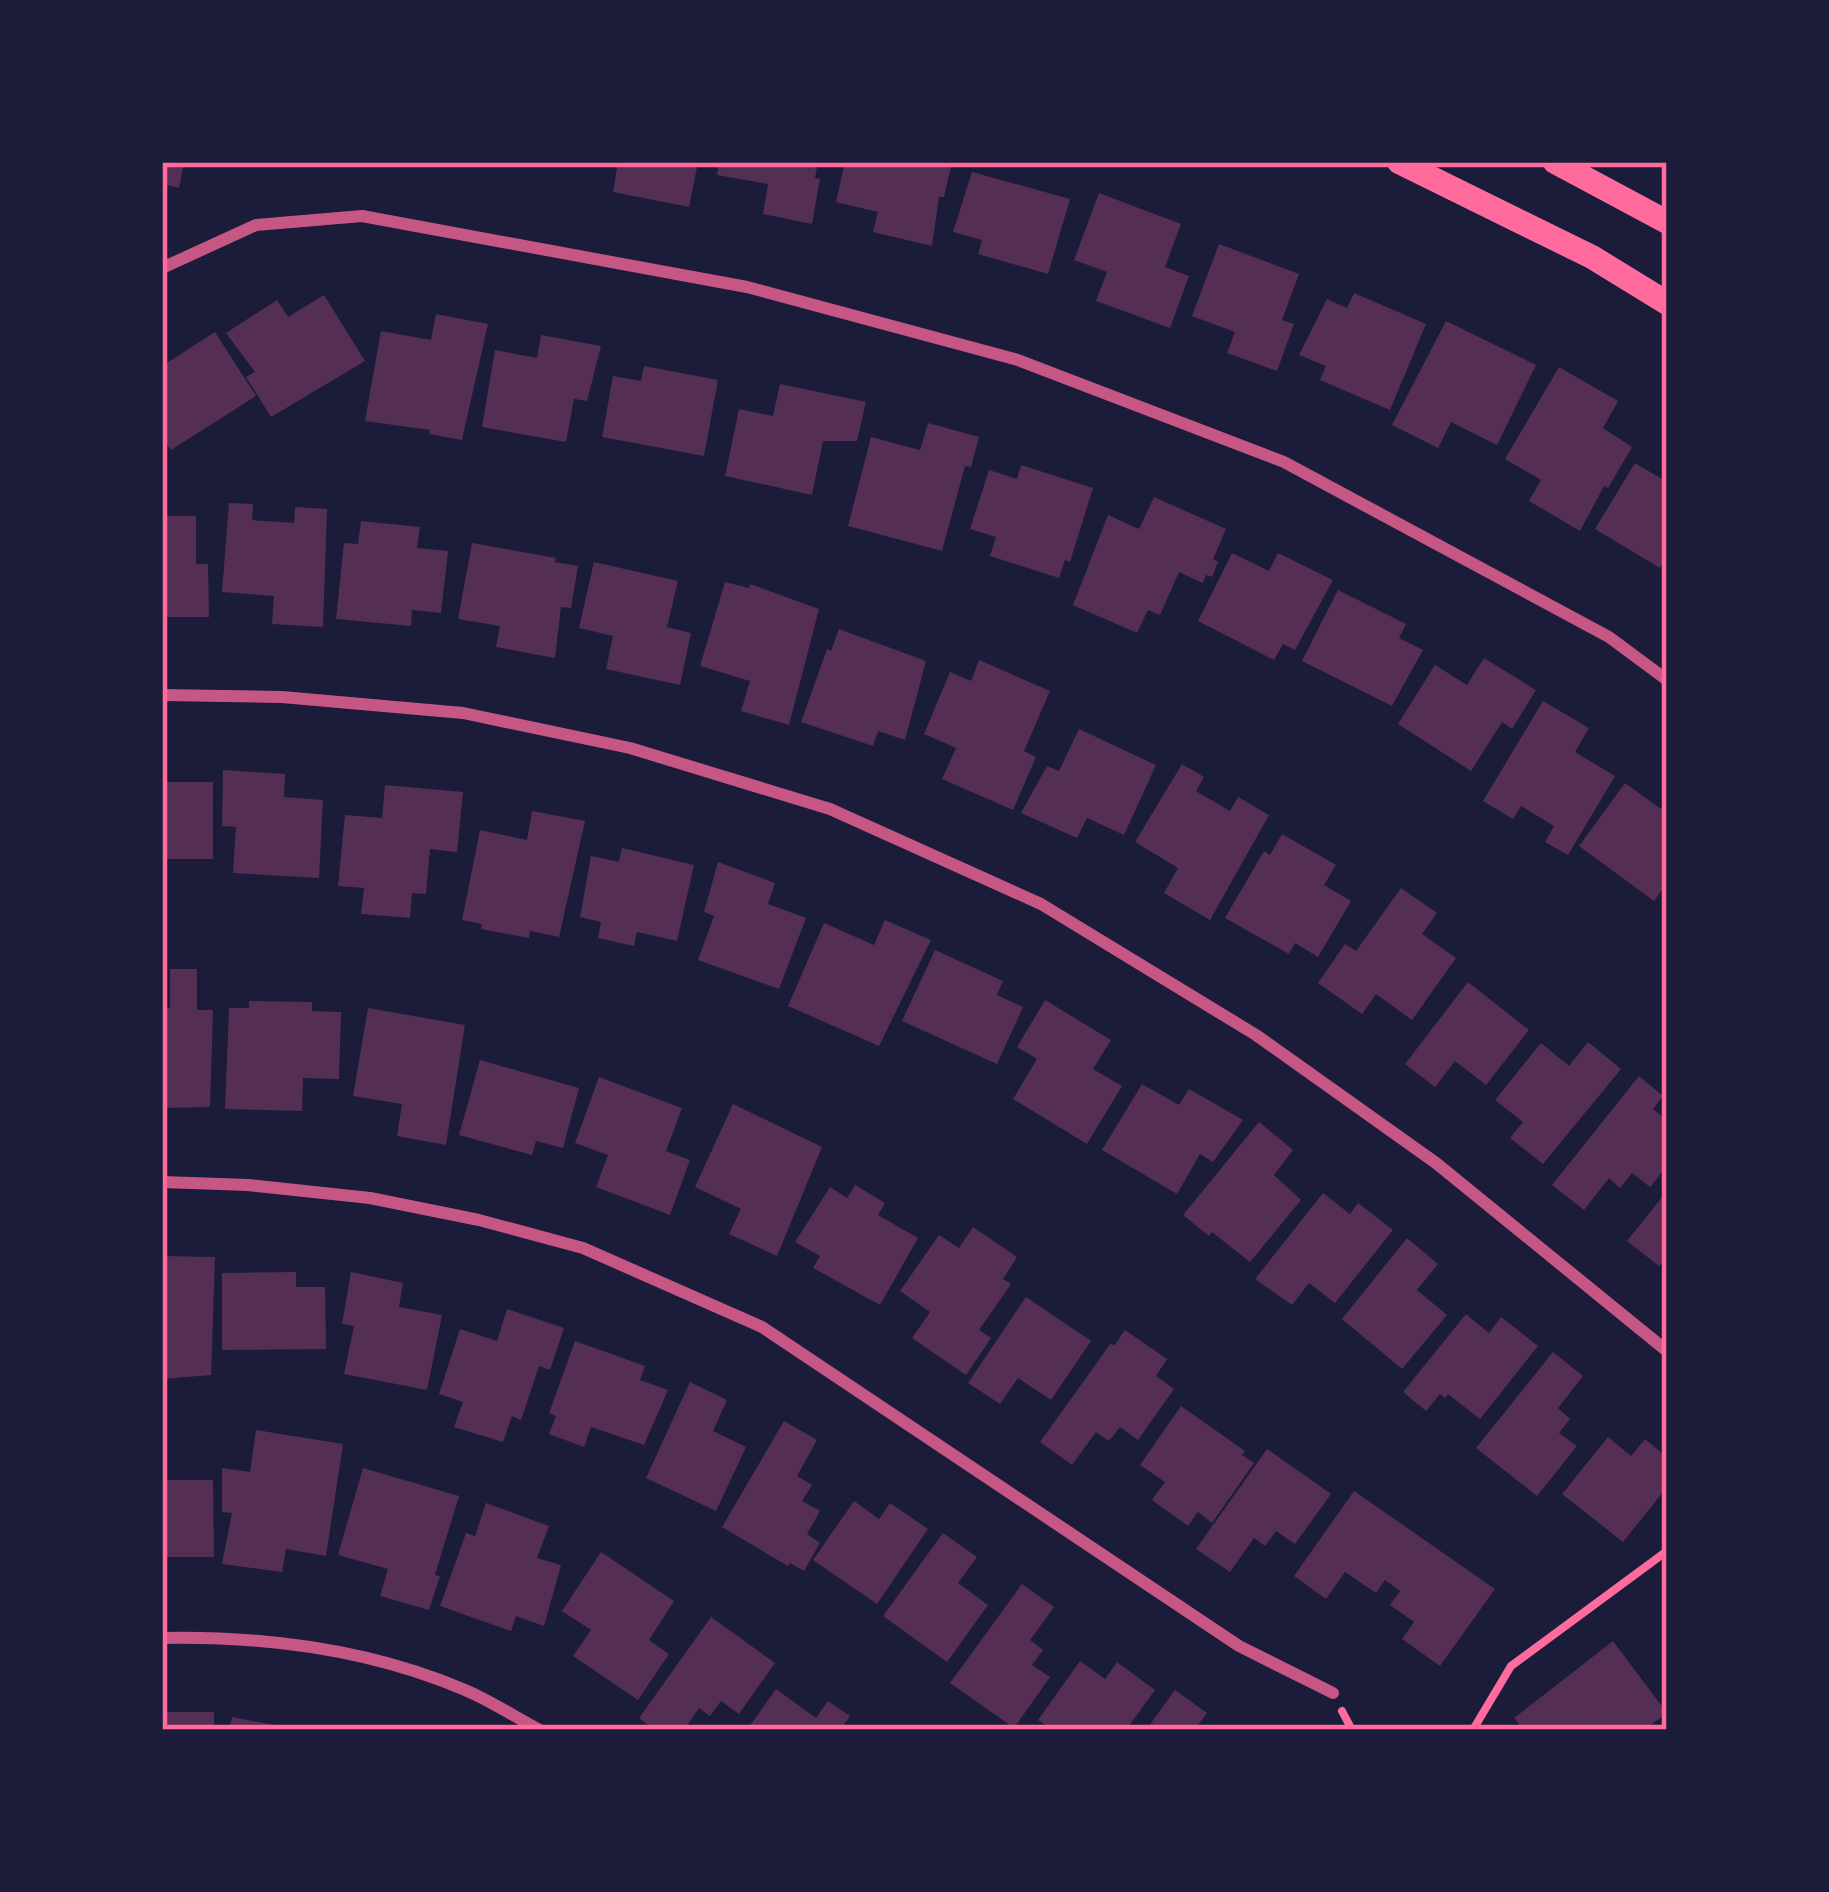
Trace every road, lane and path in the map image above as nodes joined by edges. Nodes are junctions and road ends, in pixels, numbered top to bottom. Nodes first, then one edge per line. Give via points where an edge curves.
1 (1400, 162) edge
2 (1555, 162) edge
3 (1667, 222) edge
4 (162, 268) edge
5 (1667, 303) edge
6 (1667, 680) edge
7 (162, 695) edge
8 (162, 1182) edge
9 (1667, 1351) edge
10 (1667, 1551) edge
11 (162, 1638) edge
12 (1333, 1693) dead end
13 (540, 1730) edge
14 (1472, 1730) edge

1 - 5 main road
2 - 3 main road
4 - 6 street via 256,225 362,216 747,287 1018,359 1284,462 1609,637
7 - 9 street via 463,713 630,748 830,809 1041,904 1256,1035 1436,1162
8 - 12 street via 370,1198 584,1247 762,1327 1239,1646
10 - 14 path via 1511,1666
11 - 13 street via 348,1652 465,1690

